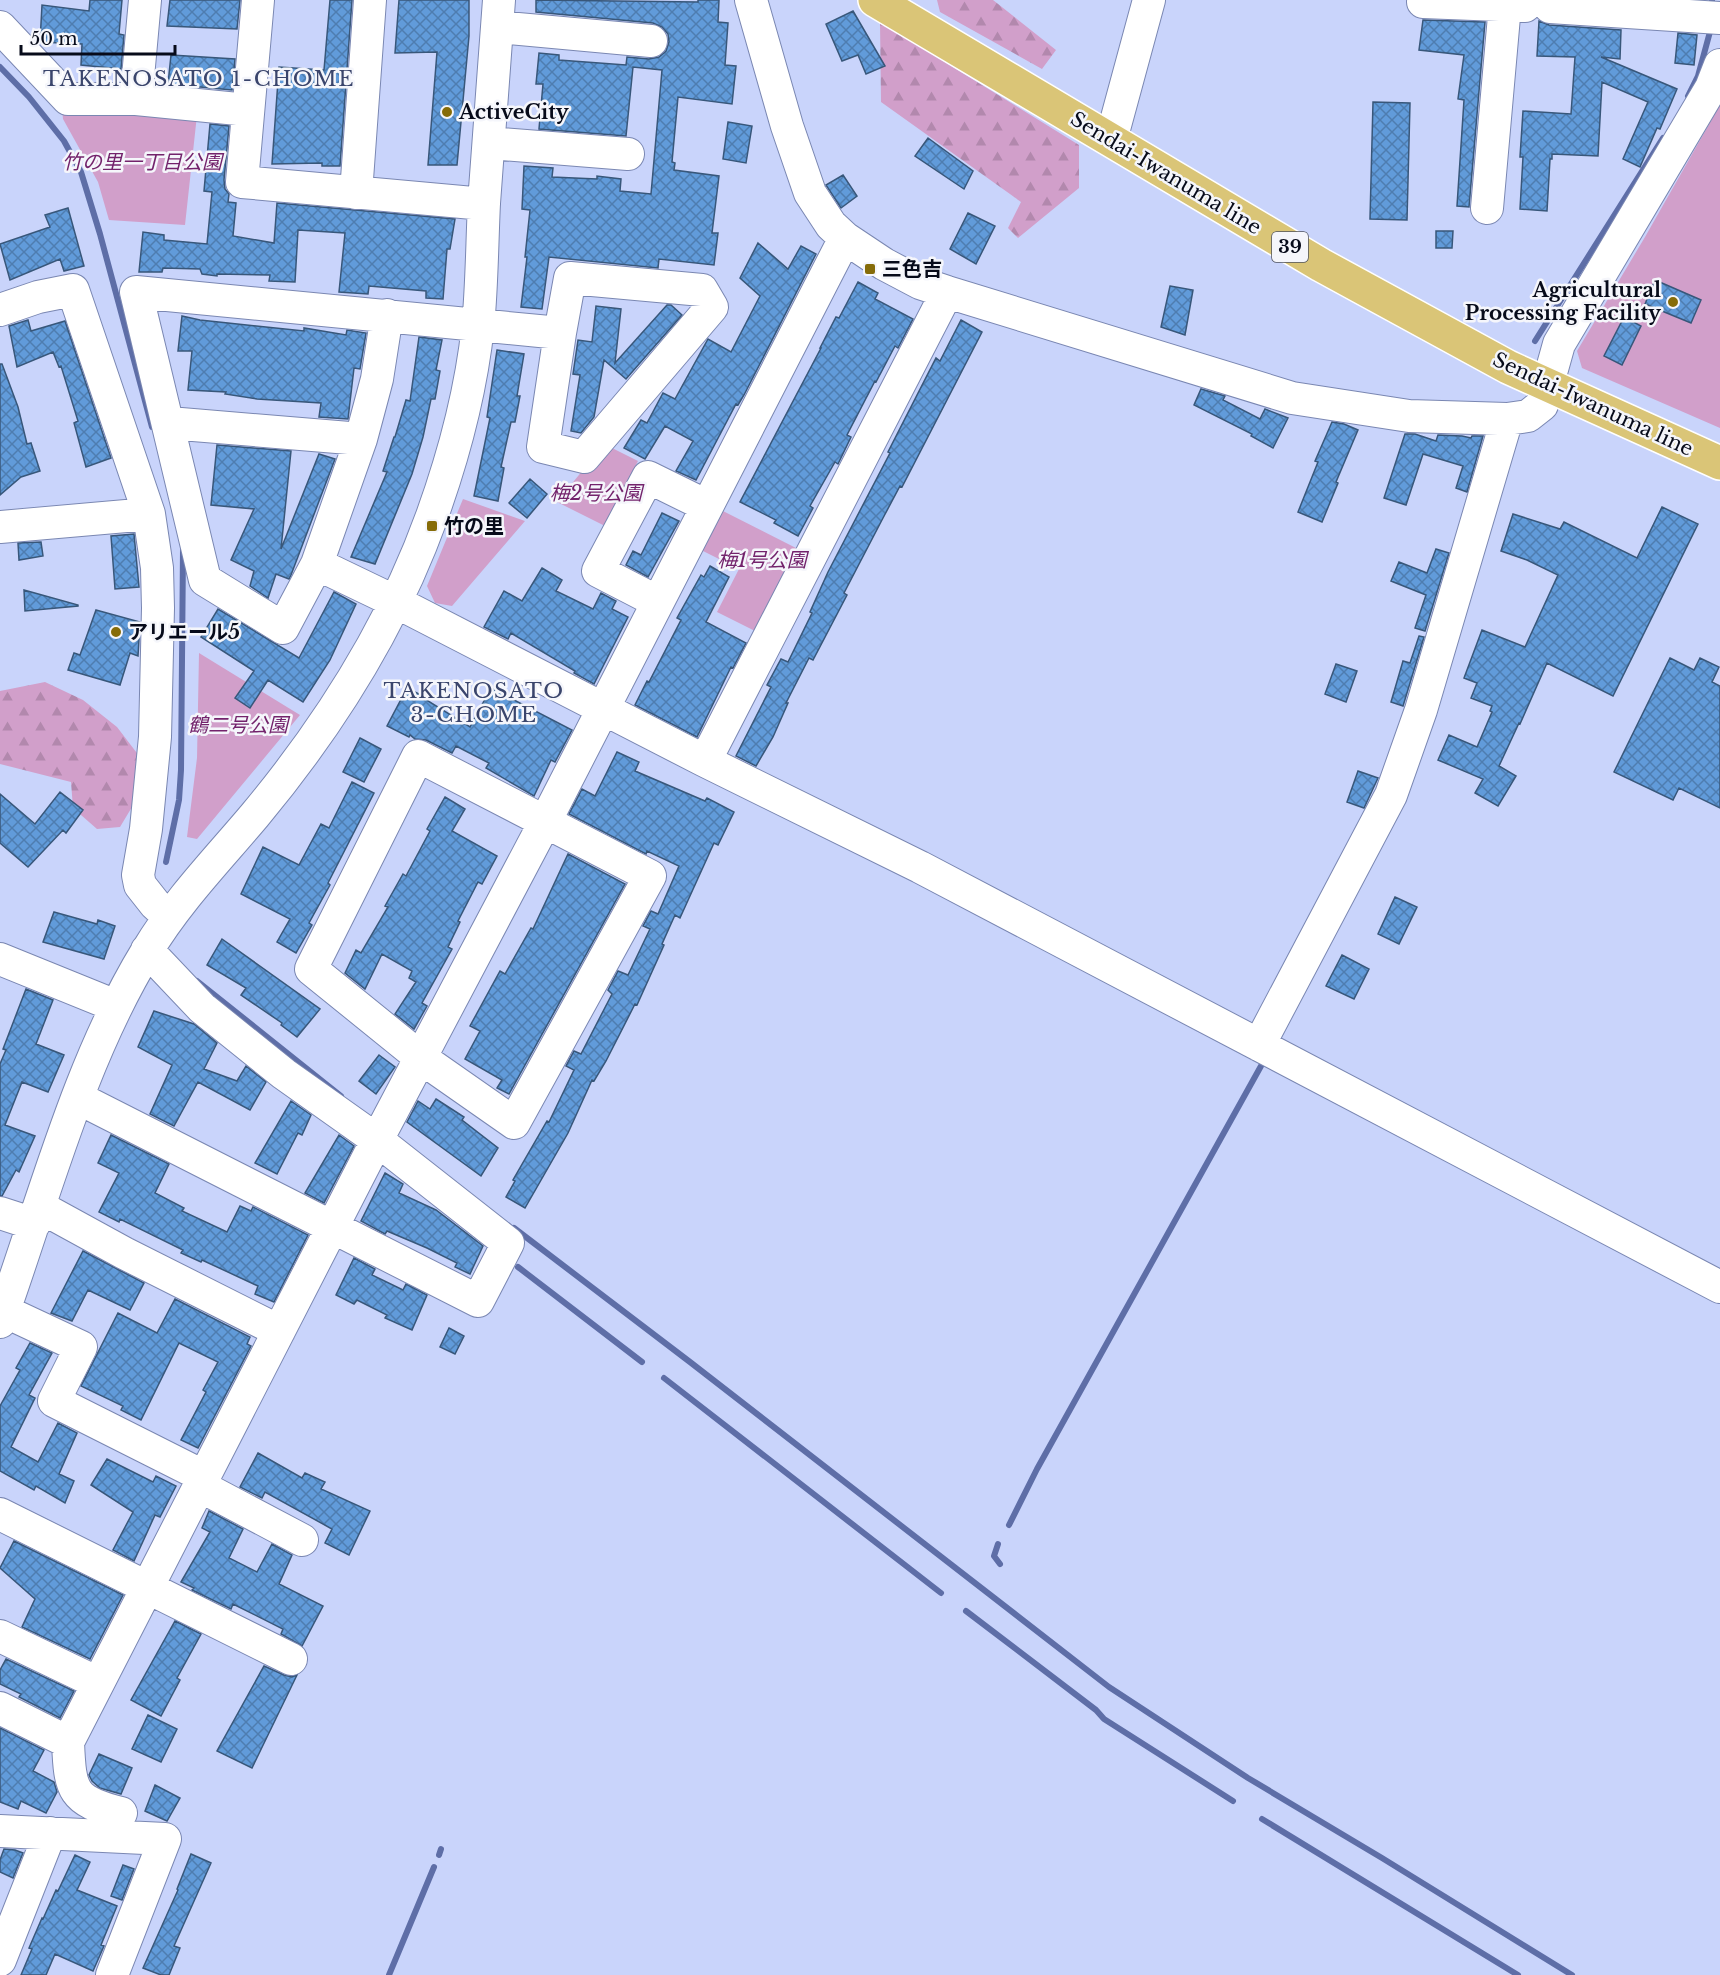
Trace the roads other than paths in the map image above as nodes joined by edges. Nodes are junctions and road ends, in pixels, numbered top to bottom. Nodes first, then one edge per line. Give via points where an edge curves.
1 (145, 0) edge
2 (258, 0) edge
3 (370, 0) edge
4 (751, 0) edge
5 (875, 0) edge
6 (1149, 0) edge
7 (1423, 2) dead end
8 (1550, 4) edge
9 (1505, 6) junction
10 (498, 13) edge
11 (1720, 18) edge
12 (0, 27) edge
13 (651, 41) dead end
14 (1720, 65) edge
15 (136, 99) junction
16 (248, 110) junction
17 (1111, 140) junction
18 (489, 143) junction
19 (628, 154) dead end
20 (356, 193) junction
21 (484, 204) junction
22 (1486, 208) dead end
23 (845, 238) junction
24 (946, 292) junction
25 (0, 310) edge
26 (387, 315) junction
27 (478, 324) junction
28 (560, 333) junction
29 (1547, 386) junction
30 (1507, 419) junction
31 (169, 423) junction
32 (361, 439) junction
33 (1720, 463) edge
34 (707, 506) junction
35 (149, 514) junction
36 (0, 528) edge
37 (317, 564) junction
38 (396, 602) junction
39 (658, 602) junction
40 (602, 708) junction
41 (705, 761) junction
42 (545, 822) junction
43 (169, 917) junction
44 (147, 950) junction
45 (0, 960) edge
46 (116, 1006) junction
47 (1259, 1045) junction
48 (421, 1058) junction
49 (78, 1098) junction
50 (381, 1132) junction
51 (0, 1213) edge
52 (37, 1216) junction
53 (333, 1228) junction
54 (1720, 1287) edge
55 (2, 1316) edge
56 (279, 1331) junction
57 (202, 1482) junction
58 (0, 1514) edge
59 (302, 1540) dead end
60 (148, 1587) junction
61 (0, 1636) edge
62 (291, 1659) dead end
63 (98, 1683) junction
64 (0, 1708) edge
65 (68, 1742) junction
66 (121, 1813) dead end
67 (50, 1833) junction
68 (2, 1834) edge
69 (0, 1960) edge
70 (112, 1975) edge

1 - 15 street
2 - 16 street
3 - 20 street
4 - 23 street via 810,193 831,225
5 - 17 main road, Sendai-Iwanuma line / 39
6 - 17 street
7 - 9 street
8 - 9 street
8 - 11 street
9 - 22 street
10 - 13 street
10 - 18 street
12 - 15 street via 68,99
14 - 29 street via 1711,88 1558,344
15 - 16 street
16 - 20 street via 242,182
17 - 29 main road, Sendai-Iwanuma line / 39 via 1321,265
18 - 19 street
18 - 21 street
20 - 21 street
21 - 27 street
23 - 24 street via 884,264
23 - 34 street
24 - 30 street via 1292,398 1409,416
24 - 41 street
25 - 35 street via 73,290
26 - 27 street
26 - 31 street via 136,292
26 - 32 street
27 - 28 street
27 - 38 street via 460,426 445,477
28 - 28 street via 570,278 702,290 712,307 584,457 543,447
29 - 30 street via 1542,405 1528,416
29 - 33 main road, Sendai-Iwanuma line / 39
30 - 47 street via 1391,795
31 - 32 street
31 - 37 street via 205,580 283,628
32 - 37 street
34 - 39 street
34 - 39 street via 648,477 598,571
35 - 36 street
35 - 43 street via 157,568 155,737 138,875 140,885 154,904
37 - 38 street
38 - 40 street
38 - 43 street via 345,694 255,814
39 - 40 street
40 - 41 street
40 - 42 street
41 - 47 street via 920,867
42 - 48 street
42 - 48 street via 650,876 514,1123
42 - 48 street via 418,756 311,969
43 - 44 street
44 - 46 street
44 - 50 street via 202,1008 284,1074
45 - 46 street
46 - 49 street
47 - 54 street
48 - 50 street
49 - 52 street
49 - 53 street
50 - 53 street
50 - 53 street via 508,1243 478,1301
51 - 52 street
52 - 55 street
52 - 56 street via 124,1253
53 - 56 street
55 - 57 street via 81,1347 54,1401
56 - 57 street
57 - 59 street
57 - 60 street
58 - 60 street
60 - 62 street
60 - 63 street
61 - 63 street
63 - 65 street
64 - 65 street
65 - 66 street via 70,1780 79,1797 95,1807
67 - 68 street
67 - 69 street
67 - 70 street via 165,1839

